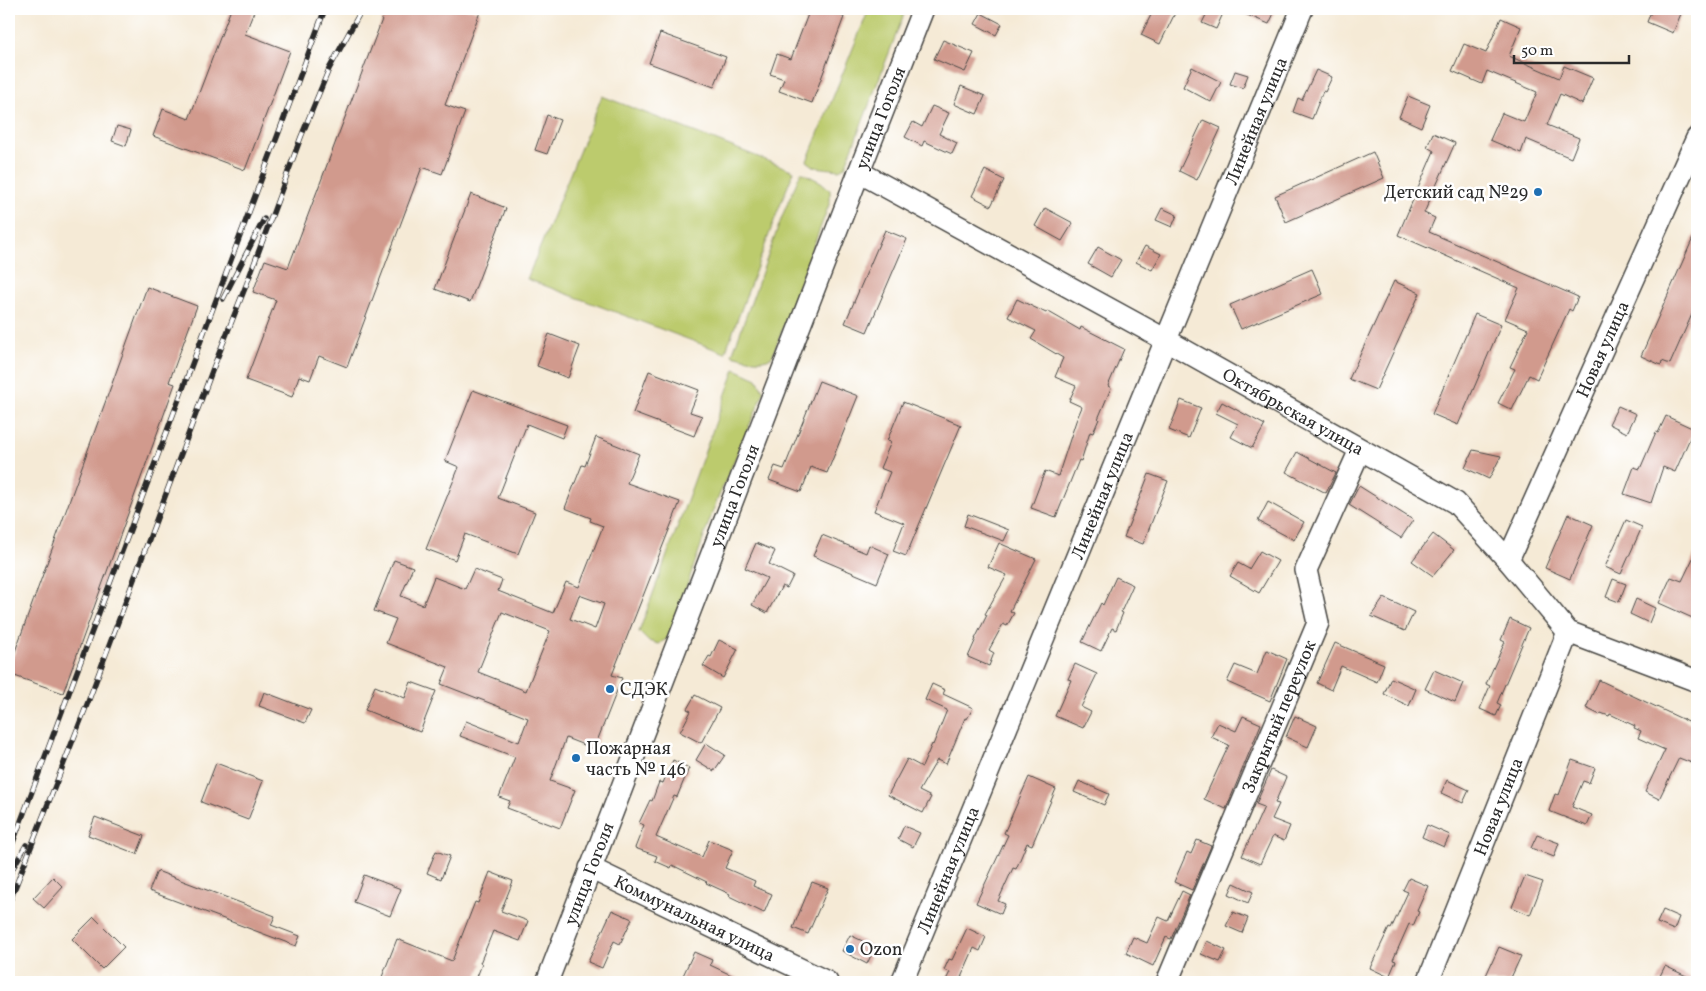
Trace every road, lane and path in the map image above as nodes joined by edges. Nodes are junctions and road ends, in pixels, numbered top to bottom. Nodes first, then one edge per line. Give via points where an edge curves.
1 (923, 9) edge
2 (1302, 9) edge
3 (1697, 138) edge
4 (859, 172) junction
5 (1166, 340) junction
6 (1360, 450) junction
7 (1508, 560) junction
8 (1568, 632) junction
9 (1697, 681) edge
10 (590, 868) junction
11 (547, 982) edge
12 (826, 982) edge
13 (902, 982) edge
14 (1166, 982) edge
15 (1428, 982) edge

1 - 4 street, улица Гоголя
2 - 5 street, Линейная улица
3 - 7 street, Новая улица
4 - 5 street, Октябрьская улица
4 - 10 street, улица Гоголя
5 - 6 street, Октябрьская улица
5 - 13 street, Линейная улица
6 - 7 street, Октябрьская улица via 1456,503
6 - 14 street, Закрытый переулок via 1306,570 1318,623
7 - 8 street, Октябрьская улица
8 - 9 street, Октябрьская улица
8 - 15 street, Новая улица
10 - 11 street, улица Гоголя
10 - 12 street, Коммунальная улица

